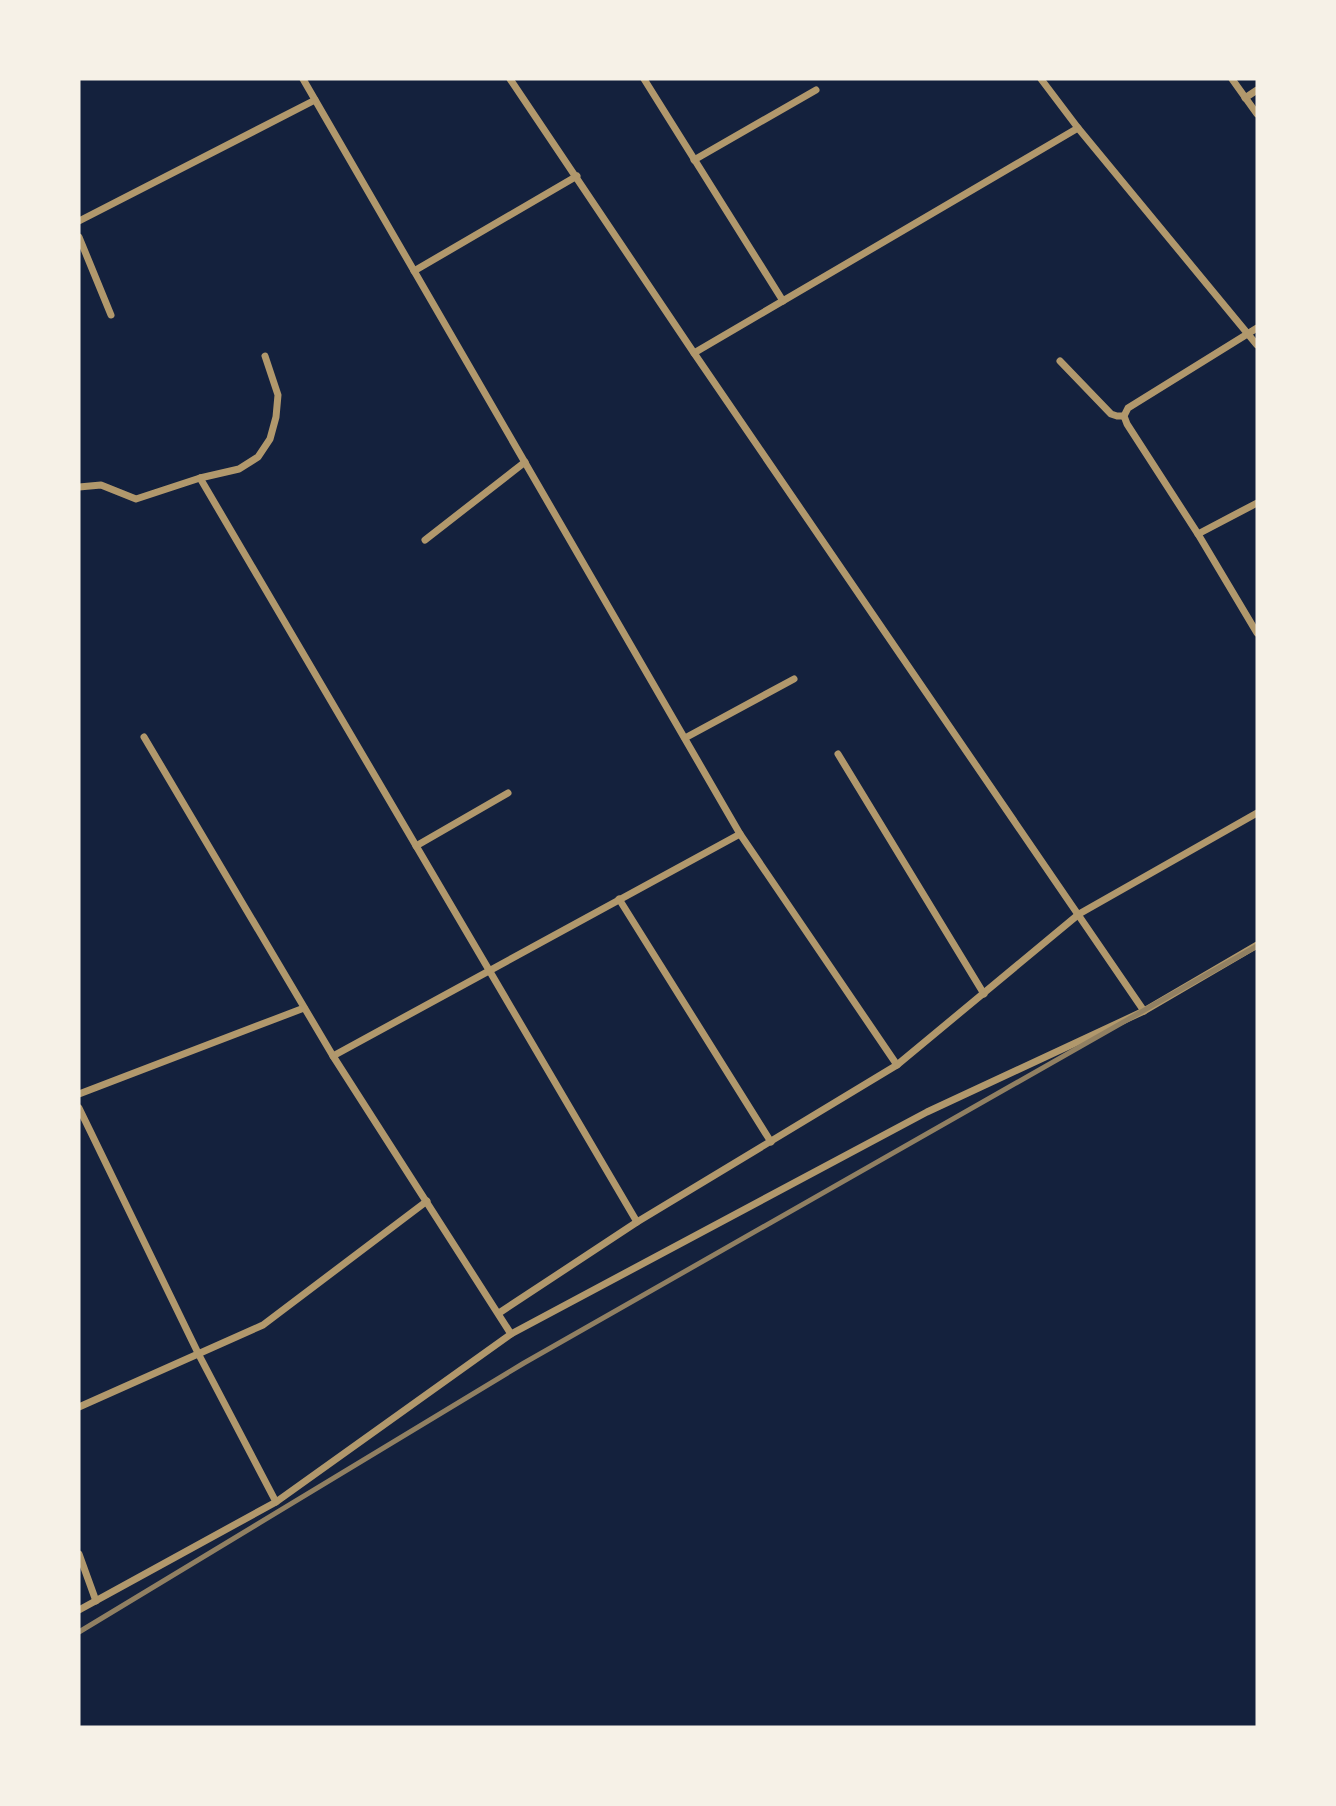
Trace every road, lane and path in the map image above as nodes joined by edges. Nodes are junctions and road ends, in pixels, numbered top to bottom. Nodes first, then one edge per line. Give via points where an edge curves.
1 (303, 79) edge
2 (510, 79) edge
3 (644, 79) edge
4 (1041, 79) edge
5 (1232, 79) edge
6 (816, 90) dead end
7 (1257, 90) edge
8 (1245, 98) junction
9 (315, 100) junction
10 (1257, 114) edge
11 (1078, 128) junction
12 (694, 160) junction
13 (577, 176) junction
14 (79, 221) edge
15 (79, 237) edge
16 (414, 271) junction
17 (783, 301) junction
18 (111, 315) dead end
19 (1257, 328) edge
20 (1248, 333) junction
21 (1257, 345) edge
22 (694, 353) junction
23 (265, 356) dead end
24 (1060, 361) dead end
25 (1126, 420) junction
26 (526, 462) junction
27 (200, 478) junction
28 (79, 487) edge
29 (1257, 503) edge
30 (1198, 534) junction
31 (425, 540) dead end
32 (1257, 633) edge
33 (794, 679) dead end
34 (144, 737) dead end
35 (685, 737) junction
36 (838, 754) dead end
37 (508, 793) dead end
38 (1257, 813) edge
39 (740, 834) junction
40 (416, 846) junction
41 (619, 900) junction
42 (1079, 914) junction
43 (1257, 945) edge
44 (489, 971) junction
45 (984, 994) junction
46 (304, 1008) junction
47 (1144, 1011) junction
48 (333, 1056) junction
49 (897, 1065) junction
50 (79, 1094) edge
51 (79, 1108) edge
52 (771, 1142) junction
53 (427, 1201) junction
54 (637, 1223) junction
55 (499, 1313) junction
56 (511, 1334) junction
57 (199, 1355) junction
58 (79, 1407) edge
59 (276, 1502) junction
60 (79, 1553) edge
61 (96, 1601) junction
62 (79, 1610) edge

1 - 9 street
2 - 13 street
3 - 12 street
4 - 11 street
5 - 8 street
6 - 12 street
7 - 8 street
8 - 10 street
9 - 14 street
9 - 16 street
11 - 17 street
11 - 20 street
12 - 17 street
13 - 16 street
13 - 22 street
15 - 18 street
16 - 26 street
17 - 22 street
19 - 20 street
20 - 21 street
20 - 25 street via 1128,408
22 - 42 street
23 - 27 street via 278,396 270,439 258,457 239,469
24 - 25 street via 1111,414
25 - 30 street
26 - 31 street
26 - 35 street
27 - 28 street via 136,499 102,485
27 - 40 street
29 - 30 street
30 - 32 street
33 - 35 street
34 - 46 street
35 - 39 street
36 - 45 street
37 - 40 street
38 - 42 street
39 - 41 street
39 - 49 street
40 - 44 street
41 - 44 street
41 - 52 street
42 - 45 street
42 - 47 street
43 - 47 street
44 - 48 street
44 - 54 street
45 - 49 street
46 - 48 street
46 - 50 street
47 - 56 street via 927,1112
48 - 53 street
49 - 52 street
51 - 57 street
52 - 54 street
53 - 55 street
53 - 57 street via 263,1325
54 - 55 street
55 - 56 street
56 - 59 street
57 - 58 street
57 - 59 street
59 - 61 street
60 - 61 street
61 - 62 street

